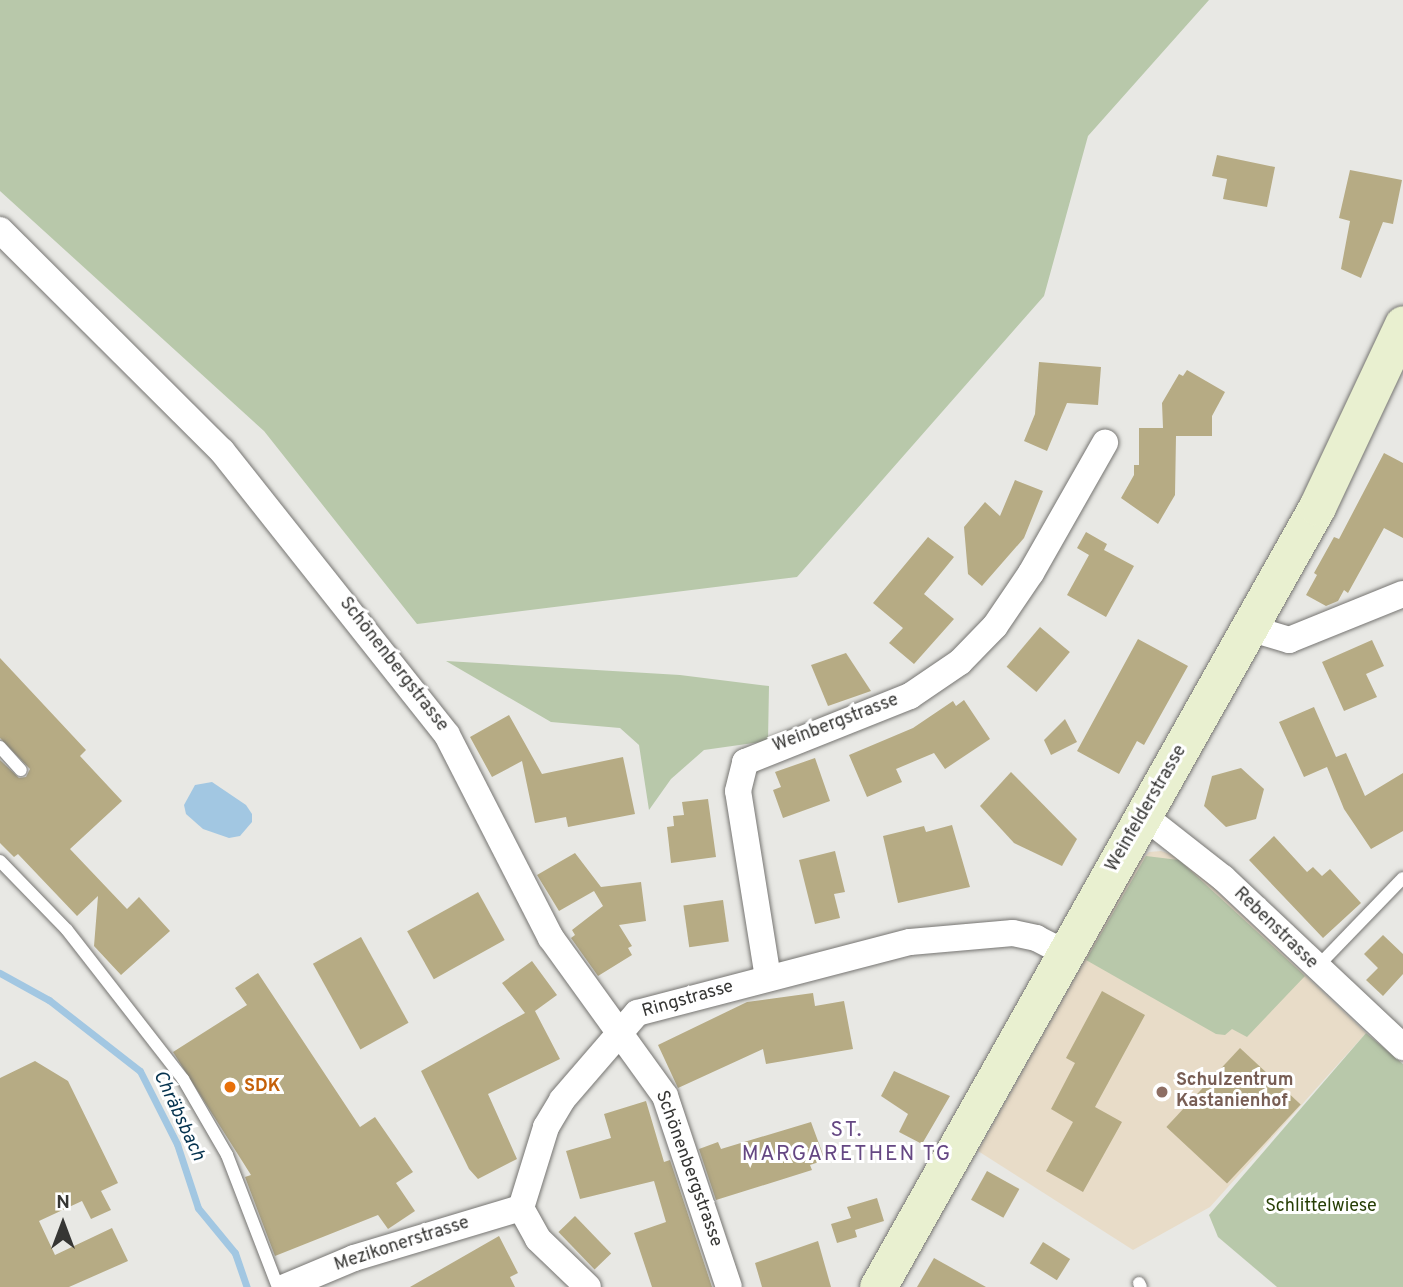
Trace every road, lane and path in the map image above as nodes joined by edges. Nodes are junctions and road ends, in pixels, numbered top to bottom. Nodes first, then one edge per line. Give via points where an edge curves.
1 (0, 230) edge
2 (1403, 324) edge
3 (1105, 443) dead end
4 (1403, 594) edge
5 (1249, 628) junction
6 (0, 747) edge
7 (21, 770) dead end
8 (1144, 816) junction
9 (0, 861) edge
10 (1403, 878) edge
11 (1064, 953) junction
12 (1316, 968) junction
13 (768, 978) junction
14 (621, 1029) junction
15 (1403, 1046) edge
16 (521, 1208) junction
17 (278, 1287) edge
18 (285, 1287) edge
19 (588, 1287) edge
20 (729, 1287) edge
21 (878, 1287) edge

1 - 14 street, Schönenbergstrasse via 222,451 405,675 447,734 551,938
2 - 5 main road, Weinfelderstrasse via 1317,507
3 - 13 street, Weinbergstrasse via 1031,573 995,626 960,662 910,696 745,762 738,791
4 - 5 street via 1289,640
5 - 8 main road, Weinfelderstrasse
6 - 7 lane
8 - 11 main road, Weinfelderstrasse
8 - 12 street, Rebenstrasse via 1223,878
9 - 17 lane via 67,930 183,1079 227,1155
10 - 12 lane
11 - 13 street, Ringstrasse via 1036,938 1013,933 964,934 910,942
11 - 21 main road, Weinfelderstrasse
12 - 15 street, Rebenstrasse
13 - 14 street, Ringstrasse via 649,1008
14 - 16 street, Ringstrasse via 546,1127
14 - 20 street, Schönenbergstrasse via 665,1096
16 - 18 street, Mezikonerstrasse via 354,1258
16 - 19 street via 538,1239

